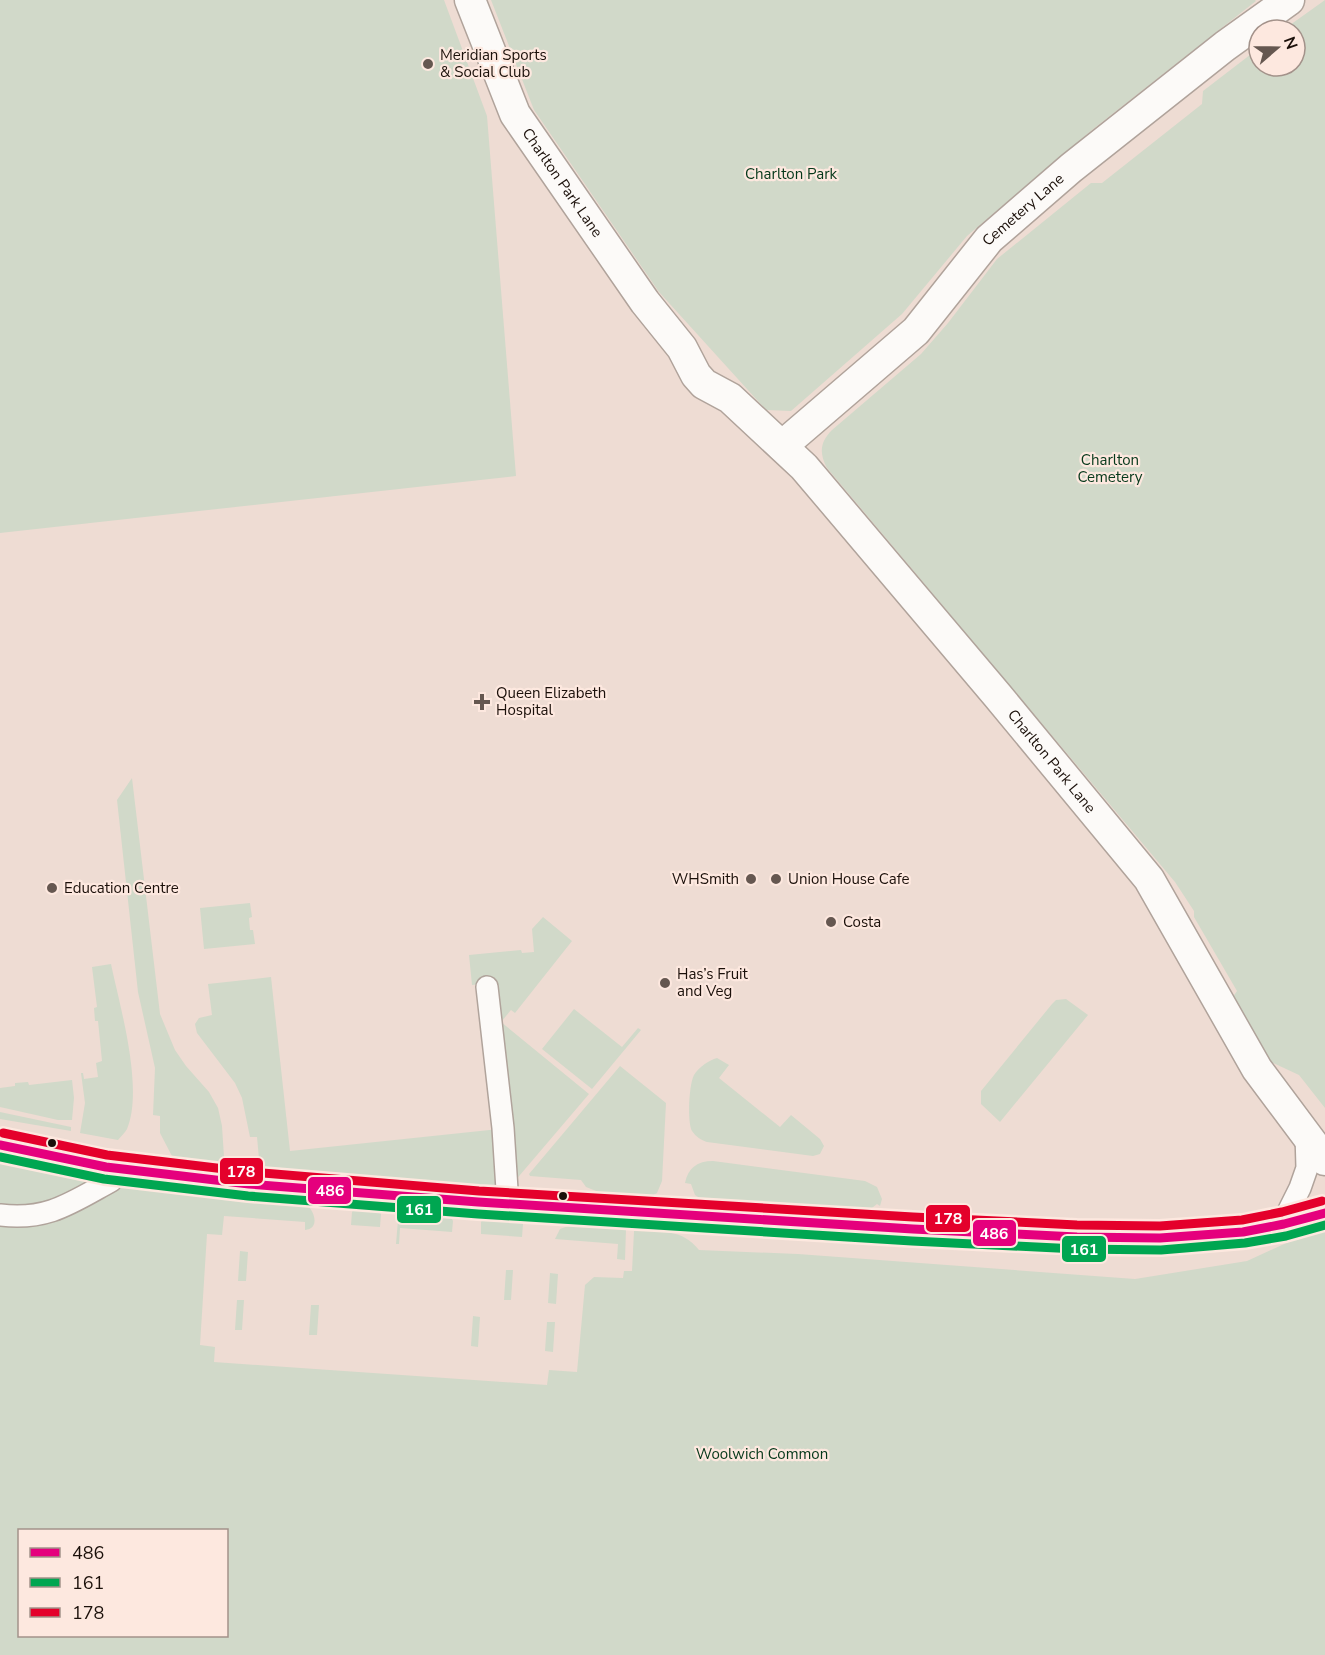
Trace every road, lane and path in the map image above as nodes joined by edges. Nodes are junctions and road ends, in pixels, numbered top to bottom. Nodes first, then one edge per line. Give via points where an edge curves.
1 (470, 0) edge
2 (1289, 0) edge
3 (782, 446) junction
4 (487, 987) dead end
5 (1306, 1134) junction
6 (0, 1145) edge
7 (1325, 1160) edge
8 (112, 1167) junction
9 (508, 1205) junction
10 (1325, 1213) edge
11 (0, 1215) edge
12 (1281, 1226) junction

1 - 3 street, Charlton Park Lane via 515,114 645,302 682,348 696,375 730,398
2 - 3 street, Cemetery Lane via 1071,168 989,239 916,331
3 - 5 street, Charlton Park Lane via 804,466 1149,879 1257,1069
4 - 9 street
5 - 7 street, Charlton Park Lane
5 - 12 street via 1307,1168
6 - 8 street
8 - 9 street via 243,1184
8 - 11 street via 111,1181 63,1208 35,1216
9 - 12 street via 830,1226 1117,1239 1181,1239
10 - 12 street

